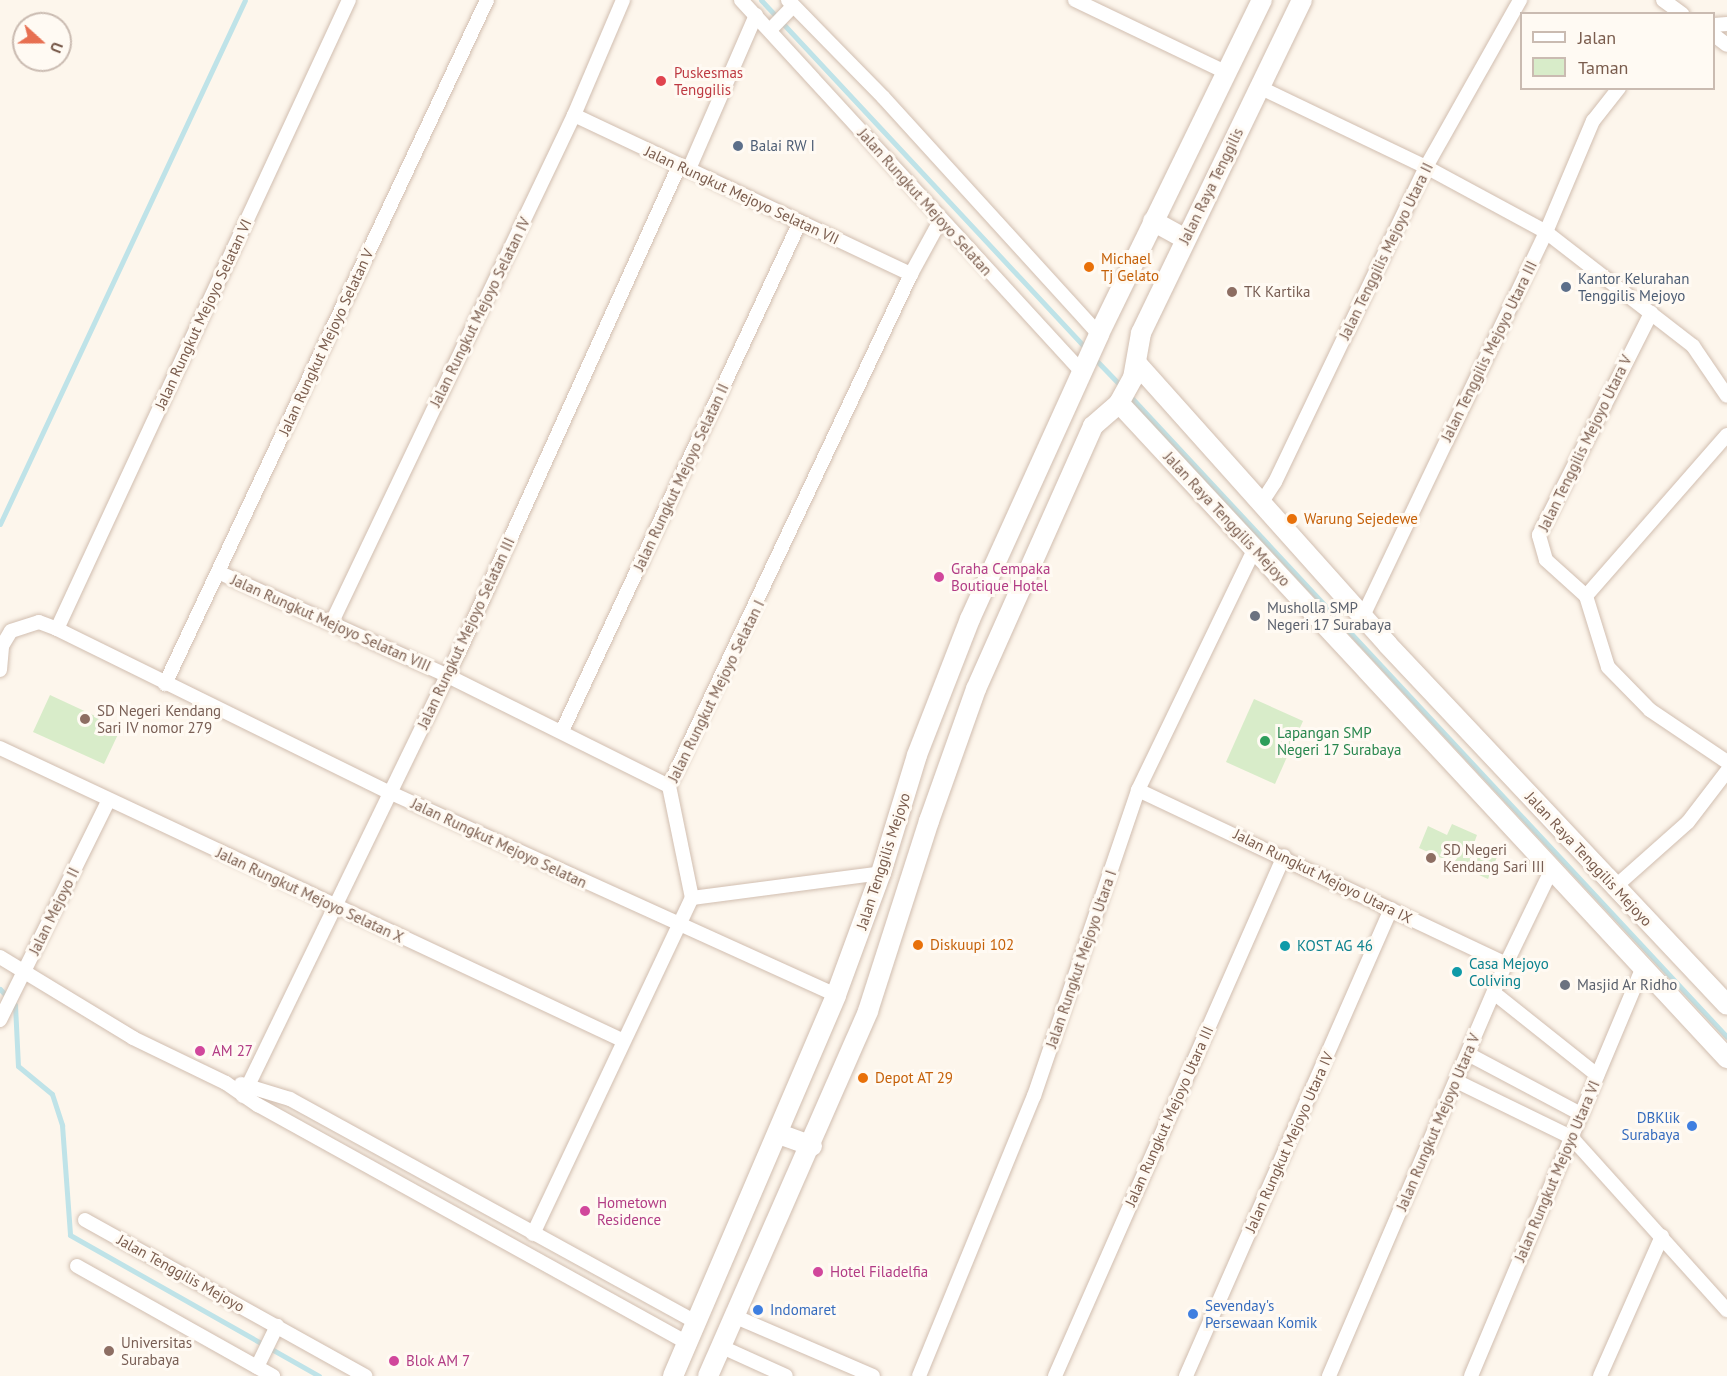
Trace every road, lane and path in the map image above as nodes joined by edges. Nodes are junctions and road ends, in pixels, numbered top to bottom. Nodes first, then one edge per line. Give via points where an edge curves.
1 (349, 0) edge
2 (487, 0) edge
3 (624, 0) edge
4 (741, 0) edge
5 (1075, 0) edge
6 (1262, 0) edge
7 (1302, 0) edge
8 (1520, 0) edge
9 (1664, 0) edge
10 (790, 6) edge
11 (1679, 12) edge
12 (756, 15) junction
13 (772, 28) junction
14 (1225, 72) junction
15 (1259, 87) junction
16 (1617, 90) edge
17 (574, 115) junction
18 (684, 167) junction
19 (1425, 167) junction
20 (940, 221) junction
21 (1153, 221) junction
22 (800, 222) junction
23 (1546, 232) junction
24 (1185, 239) junction
25 (911, 274) junction
26 (1651, 312) junction
27 (1096, 340) junction
28 (1083, 368) junction
29 (1136, 371) junction
30 (1723, 381) edge
31 (1727, 396) edge
32 (1121, 399) junction
33 (1727, 435) edge
34 (1260, 505) junction
35 (1255, 548) junction
36 (218, 572) junction
37 (1586, 596) junction
38 (1363, 616) junction
39 (970, 619) junction
40 (332, 622) junction
41 (57, 629) junction
42 (1000, 633) junction
43 (1386, 647) junction
44 (0, 670) edge
45 (1372, 671) junction
46 (448, 676) junction
47 (165, 684) junction
48 (562, 731) junction
49 (0, 748) edge
50 (1727, 762) edge
51 (1727, 771) edge
52 (669, 786) junction
53 (1138, 790) junction
54 (391, 794) junction
55 (108, 801) junction
56 (1284, 856) junction
57 (1552, 869) junction
58 (881, 873) junction
59 (1616, 886) junction
60 (692, 898) junction
61 (336, 907) junction
62 (1391, 909) junction
63 (677, 926) junction
64 (0, 957) edge
65 (1506, 964) junction
66 (1643, 967) junction
67 (25, 972) junction
68 (1494, 993) junction
69 (836, 995) junction
70 (1727, 1005) edge
71 (3, 1015) edge
72 (622, 1041) junction
73 (1468, 1054) junction
74 (1727, 1058) edge
75 (1597, 1075) junction
76 (1456, 1081) junction
77 (246, 1090) junction
78 (1581, 1114) junction
79 (779, 1134) junction
80 (1571, 1137) junction
81 (812, 1146) junction
82 (85, 1220) dead end
83 (533, 1234) junction
84 (1662, 1236) junction
85 (77, 1266) dead end
86 (1727, 1311) edge
87 (736, 1317) junction
88 (697, 1323) junction
89 (275, 1331) junction
90 (688, 1343) junction
91 (722, 1347) junction
92 (259, 1363) junction
93 (273, 1376) edge
94 (365, 1376) edge
95 (673, 1376) edge
96 (708, 1376) edge
97 (786, 1376) edge
98 (871, 1376) edge
99 (919, 1376) edge
100 (1055, 1376) edge
101 (1186, 1376) edge
102 (1329, 1376) edge
103 (1471, 1376) edge
104 (1600, 1376) edge

1 - 41 street, Jalan Rungkut Mejoyo Selatan VI
2 - 36 street, Jalan Rungkut Mejoyo Selatan V
3 - 17 street, Jalan Rungkut Mejoyo Selatan IV
4 - 12 street, Jalan Rungkut Mejoyo Selatan
5 - 14 street
6 - 14 main road
7 - 15 main road, Jalan Raya Tenggilis
8 - 19 street, Jalan Tenggilis Mejoyo Utara II
9 - 11 street
10 - 13 street
10 - 27 street via 883,97
12 - 13 street, Jalan Rungkut Mejoyo Selatan
12 - 18 street, Jalan Rungkut Mejoyo Selatan III
13 - 20 street, Jalan Rungkut Mejoyo Selatan
14 - 21 main road
15 - 19 street
15 - 24 main road, Jalan Raya Tenggilis
16 - 23 street, Jalan Tenggilis Mejoyo Utara III via 1593,121
17 - 18 street, Jalan Rungkut Mejoyo Selatan VII
17 - 40 street, Jalan Rungkut Mejoyo Selatan IV
18 - 22 street, Jalan Rungkut Mejoyo Selatan VII
18 - 46 street, Jalan Rungkut Mejoyo Selatan III
19 - 23 street
19 - 34 street, Jalan Tenggilis Mejoyo Utara II via 1275,482
20 - 25 street, Jalan Rungkut Mejoyo Selatan I
20 - 28 street, Jalan Rungkut Mejoyo Selatan
21 - 24 main road
21 - 27 main road
22 - 25 street, Jalan Rungkut Mejoyo Selatan VII
22 - 48 street, Jalan Rungkut Mejoyo Selatan II
23 - 26 street
23 - 38 street, Jalan Tenggilis Mejoyo Utara III
24 - 29 main road, Jalan Raya Tenggilis via 1142,333
25 - 52 street, Jalan Rungkut Mejoyo Selatan I
26 - 30 street via 1693,346
26 - 37 street, Jalan Tenggilis Mejoyo Utara V via 1539,535 1546,560
27 - 28 main road, Jalan Tenggilis Mejoyo
28 - 39 main road, Jalan Tenggilis Mejoyo
29 - 32 main road, Jalan Tenggilis Mejoyo
29 - 34 main road, Jalan Raya Tenggilis Mejoyo
30 - 31 street
32 - 35 main road, Jalan Raya Tenggilis Mejoyo
32 - 42 main road, Jalan Tenggilis Mejoyo via 1093,426
33 - 37 street
34 - 38 main road, Jalan Raya Tenggilis Mejoyo
35 - 45 main road, Jalan Raya Tenggilis Mejoyo
35 - 53 street, Jalan Rungkut Mejoyo Utara I
36 - 40 street, Jalan Rungkut Mejoyo Selatan VIII
36 - 47 street, Jalan Rungkut Mejoyo Selatan V
37 - 50 street via 1608,667 1650,710
38 - 43 main road, Jalan Raya Tenggilis Mejoyo
39 - 42 main road
39 - 58 main road, Jalan Tenggilis Mejoyo via 917,755
40 - 46 street, Jalan Rungkut Mejoyo Selatan VIII
41 - 44 street via 39,622 11,631 2,646
41 - 47 street
42 - 81 main road, Jalan Tenggilis Mejoyo via 929,821 868,1011
43 - 45 main road
43 - 59 main road, Jalan Raya Tenggilis Mejoyo
45 - 57 main road, Jalan Raya Tenggilis Mejoyo
46 - 48 street, Jalan Rungkut Mejoyo Selatan VIII
46 - 54 street, Jalan Rungkut Mejoyo Selatan III
47 - 54 street, Jalan Rungkut Mejoyo Selatan
48 - 52 street, Jalan Rungkut Mejoyo Selatan VIII
49 - 55 street, Jalan Rungkut Mejoyo Selatan X
51 - 59 street via 1688,822
52 - 60 street, Jalan Rungkut Mejoyo Selatan I
53 - 56 street, Jalan Rungkut Mejoyo Utara IX
53 - 99 street, Jalan Rungkut Mejoyo Utara I via 1034,1096
54 - 61 street, Jalan Rungkut Mejoyo Selatan III
54 - 63 street, Jalan Rungkut Mejoyo Selatan
55 - 61 street, Jalan Rungkut Mejoyo Selatan X
55 - 67 street, Jalan Mejoyo II
56 - 62 street, Jalan Rungkut Mejoyo Utara IX
56 - 100 street, Jalan Rungkut Mejoyo Utara III
57 - 65 street, Jalan Rungkut Mejoyo Utara V
57 - 66 main road, Jalan Raya Tenggilis Mejoyo
58 - 60 street
58 - 69 main road, Jalan Tenggilis Mejoyo
59 - 70 main road, Jalan Raya Tenggilis Mejoyo
60 - 63 street
61 - 72 street, Jalan Rungkut Mejoyo Selatan X
61 - 77 street, Jalan Rungkut Mejoyo Selatan III
62 - 65 street, Jalan Rungkut Mejoyo Utara IX
62 - 101 street, Jalan Rungkut Mejoyo Utara IV
63 - 69 street, Jalan Rungkut Mejoyo Selatan
63 - 72 street
64 - 67 street
65 - 68 street, Jalan Rungkut Mejoyo Utara V
66 - 74 main road, Jalan Raya Tenggilis Mejoyo
66 - 75 street, Jalan Rungkut Mejoyo Utara VI
67 - 71 street, Jalan Mejoyo II
67 - 77 street via 133,1038
68 - 73 street, Jalan Rungkut Mejoyo Utara V
68 - 75 street
69 - 79 main road, Jalan Tenggilis Mejoyo
72 - 83 street
73 - 76 street, Jalan Rungkut Mejoyo Utara V
73 - 78 street
75 - 78 street, Jalan Rungkut Mejoyo Utara VI
76 - 80 street
76 - 102 street, Jalan Rungkut Mejoyo Utara V
77 - 83 street via 290,1099
77 - 90 street
78 - 80 street, Jalan Rungkut Mejoyo Utara VI
79 - 81 main road
79 - 88 main road, Jalan Tenggilis Mejoyo
80 - 84 street
80 - 103 street, Jalan Rungkut Mejoyo Utara VI
81 - 87 main road, Jalan Tenggilis Mejoyo
82 - 89 street, Jalan Tenggilis Mejoyo
83 - 88 street
84 - 86 street
84 - 104 street
85 - 92 street
87 - 91 main road, Jalan Tenggilis Mejoyo
87 - 98 street
88 - 90 main road, Jalan Tenggilis Mejoyo
89 - 92 street
89 - 94 street, Jalan Tenggilis Mejoyo
90 - 95 main road, Jalan Tenggilis Mejoyo
91 - 96 main road, Jalan Tenggilis Mejoyo
91 - 97 street
92 - 93 street

